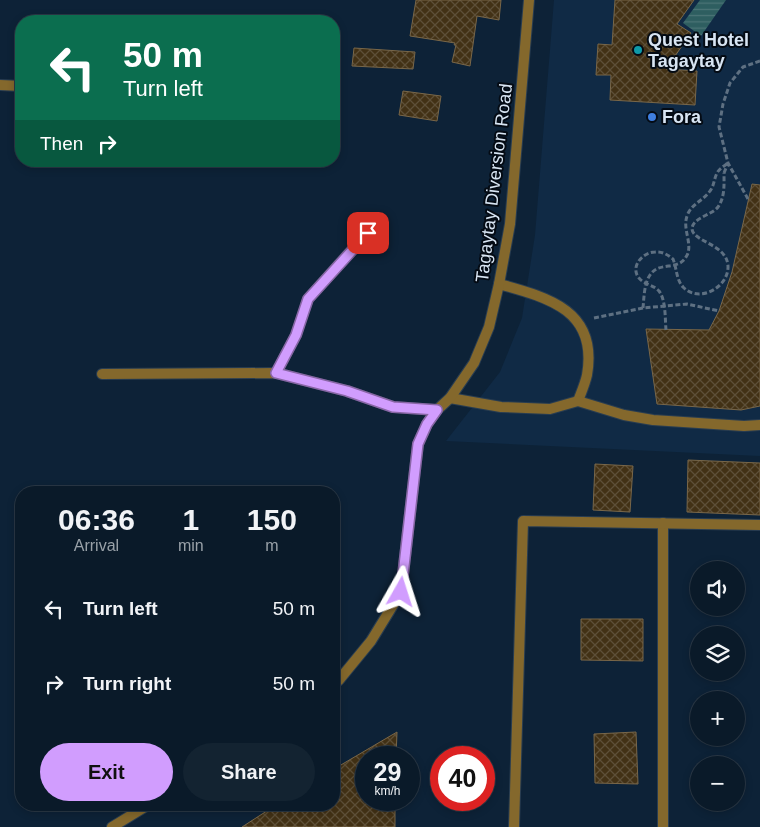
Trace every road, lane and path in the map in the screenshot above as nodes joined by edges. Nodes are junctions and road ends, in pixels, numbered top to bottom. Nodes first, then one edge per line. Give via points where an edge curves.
1 (530, 0) edge
2 (760, 60) edge
3 (0, 85) edge
4 (15, 86) edge
5 (728, 163) junction
6 (748, 199) dead end
7 (368, 233) dead end
8 (499, 284) junction
9 (643, 308) junction
10 (719, 312) dead end
11 (578, 321) junction
12 (666, 330) dead end
13 (276, 373) junction
14 (102, 374) dead end
15 (450, 398) junction
16 (578, 401) junction
17 (437, 410) junction
18 (760, 425) edge
19 (663, 523) junction
20 (760, 525) edge
21 (340, 679) edge
22 (138, 811) edge
23 (112, 827) edge
24 (514, 827) edge
25 (664, 827) edge

1 - 8 street, Tagaytay Diversion Road via 510,224
2 - 5 path via 743,67 730,83 723,104 720,127
3 - 4 street
5 - 6 path
5 - 9 path via 718,172 710,191 686,216 687,257 675,265 656,268 650,274
5 - 12 path, bridge via 722,200 717,208 692,226 697,237 714,245 725,258 728,266 726,275 716,288 703,295 684,288 676,275 673,259 657,251 648,252 636,265 637,275 661,295
7 - 13 street via 308,299 296,335
8 - 11 street via 536,294 560,306
8 - 15 street, Tagaytay Diversion Road via 490,327 474,363
9 - 10 path via 687,304
9 - 11 path
11 - 16 street via 588,343 587,376
13 - 14 street
13 - 17 street via 347,391 393,407
15 - 16 street via 501,407 550,409
15 - 17 street, Tagaytay Diversion Road
16 - 18 street via 653,420
17 - 21 street, Tagaytay Diversion Road via 418,444 401,592 371,641
19 - 20 street
19 - 24 street via 523,521
19 - 25 street
22 - 23 street

